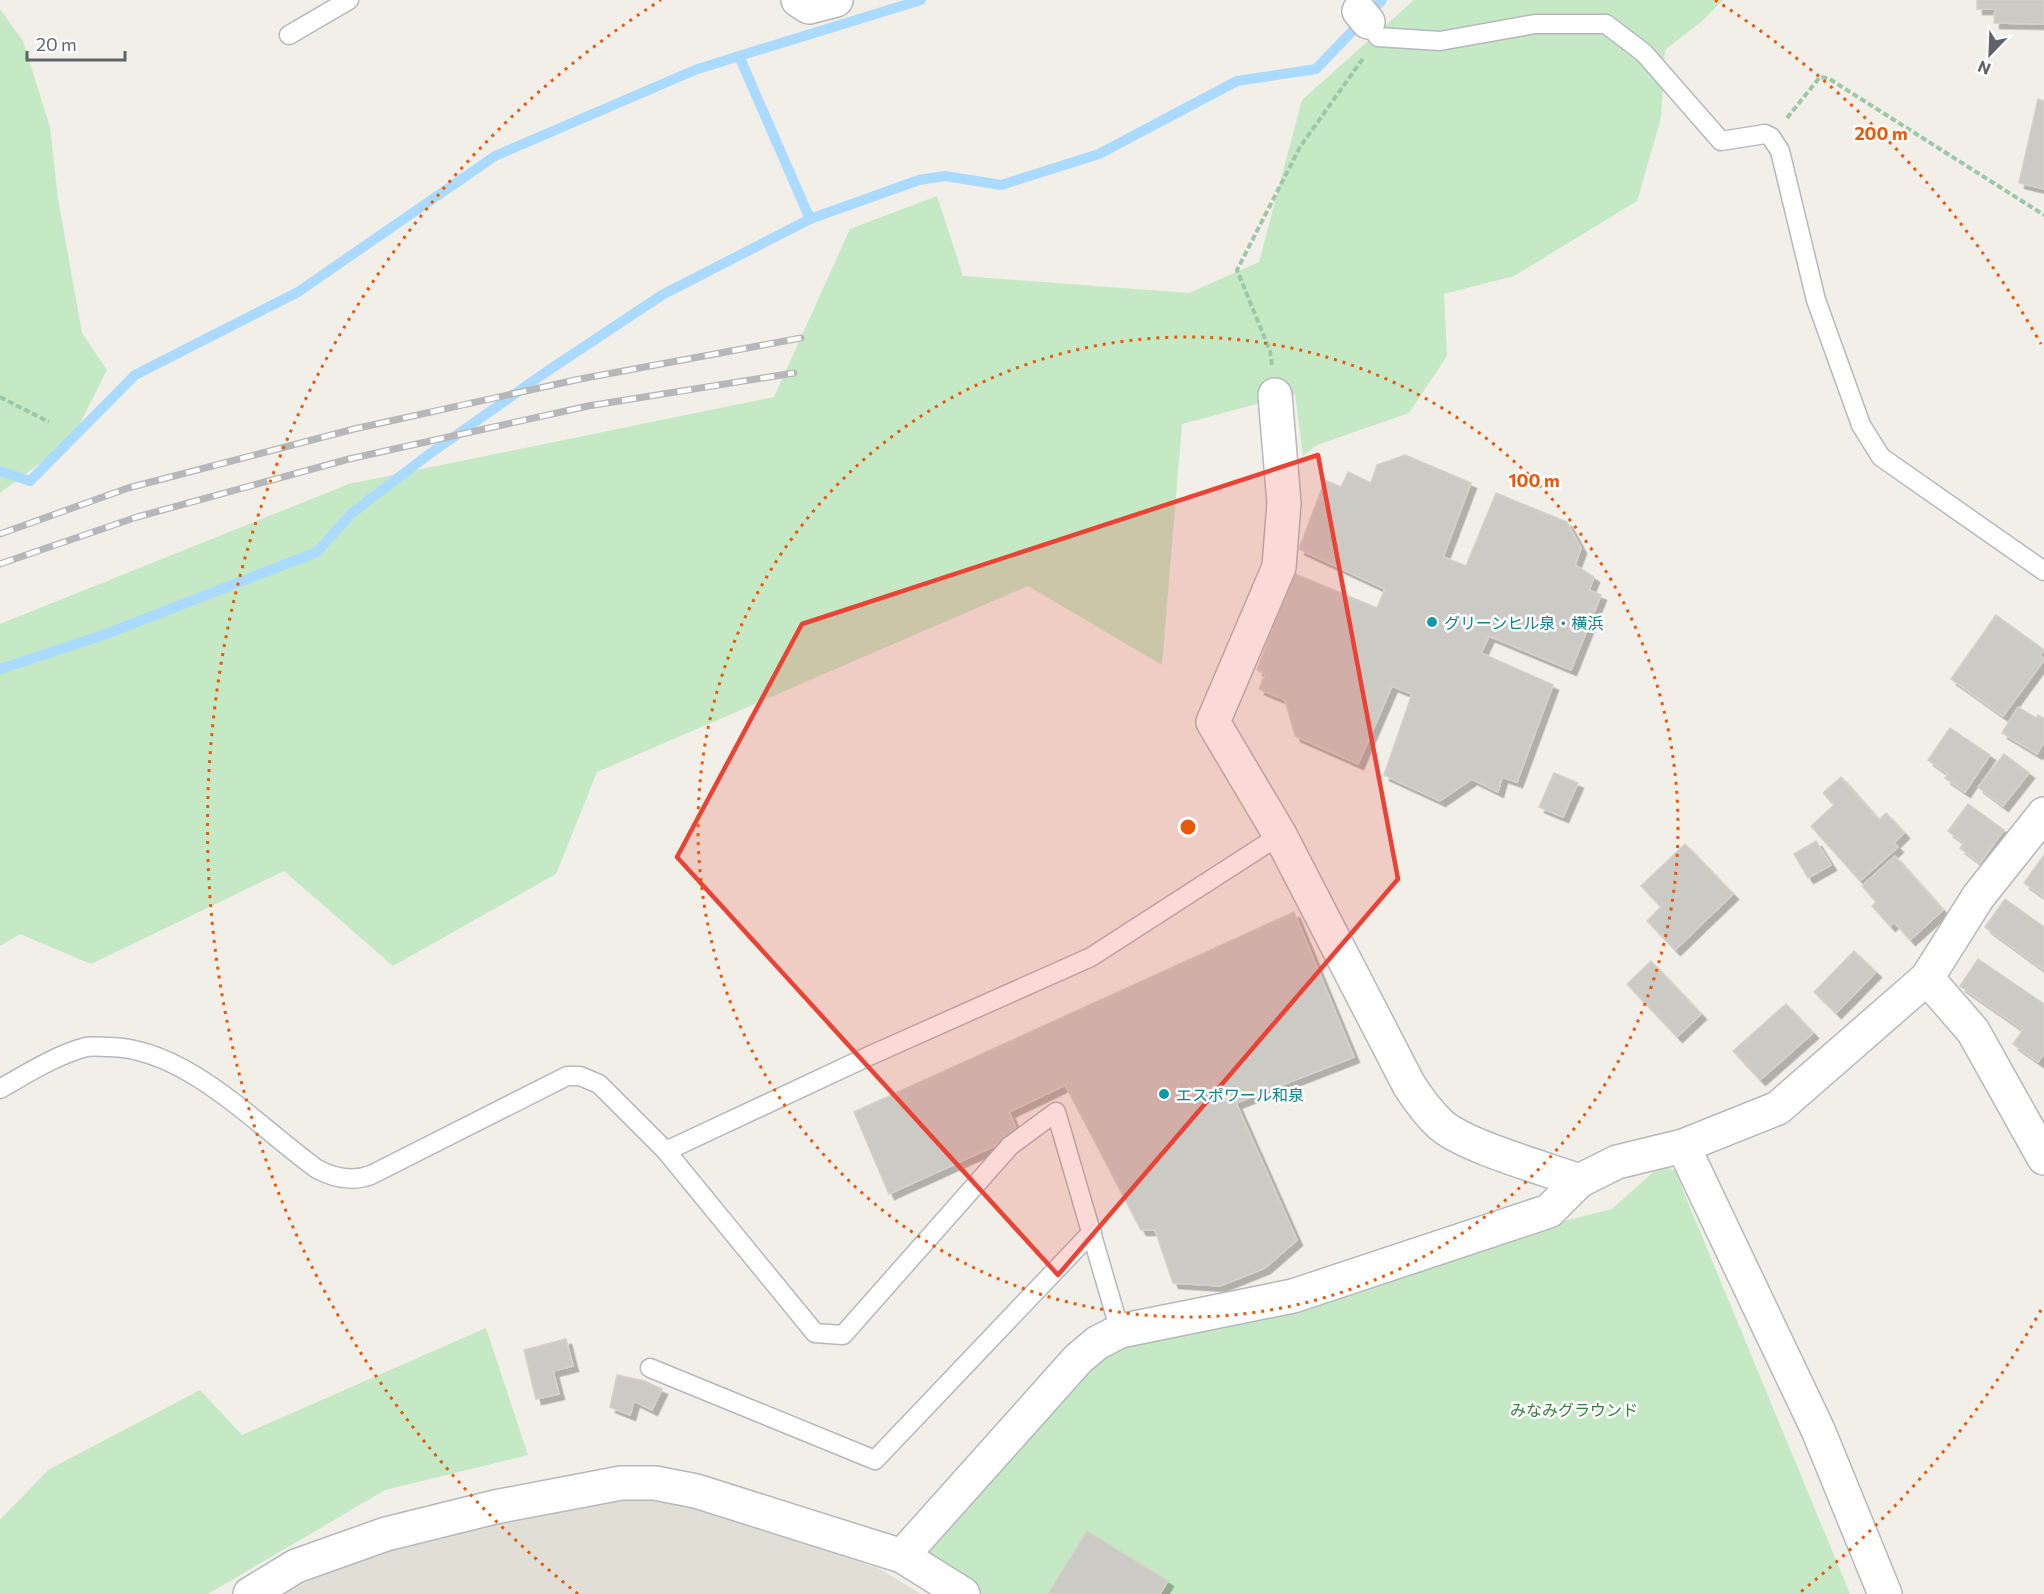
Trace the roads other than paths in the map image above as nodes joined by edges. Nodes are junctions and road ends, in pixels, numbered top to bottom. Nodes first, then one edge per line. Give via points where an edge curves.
1 (349, 0) edge
2 (798, 0) edge
3 (836, 0) edge
4 (1364, 18) edge
5 (289, 35) dead end
6 (1275, 395) dead end
7 (2044, 571) edge
8 (2042, 822) edge
9 (1280, 835) junction
10 (1927, 978) junction
11 (0, 1089) edge
12 (1683, 1146) junction
13 (666, 1151) junction
14 (2044, 1158) edge
15 (1579, 1181) junction
16 (1092, 1232) junction
17 (1120, 1331) junction
18 (650, 1368) dead end
19 (902, 1556) junction
20 (250, 1594) edge
21 (963, 1594) edge
22 (1885, 1594) edge

1 - 5 lane
2 - 3 street via 809,7
4 - 7 lane via 1440,41 1535,24 1606,24 1644,53 1720,141 1765,134 1771,137 1780,151 1816,300 1861,425 1881,457
6 - 9 street via 1284,503 1279,567 1213,722
8 - 10 street via 1978,897
9 - 13 lane via 1091,957
9 - 15 street via 1409,1085 1426,1109 1442,1125 1464,1138
10 - 12 street via 1778,1108
10 - 14 street via 1973,1031
11 - 13 lane via 87,1047 128,1047 179,1067 231,1100 317,1169 357,1179 575,1075 599,1084
12 - 15 street via 1617,1162
12 - 22 street via 1818,1430
13 - 16 lane via 815,1333 843,1335 1010,1146 1056,1112
15 - 17 street via 1549,1211 1304,1292
16 - 17 lane
16 - 18 lane via 875,1461
17 - 19 street via 1078,1359
19 - 20 street via 696,1491 621,1483 495,1507 386,1534 296,1566
19 - 21 street

